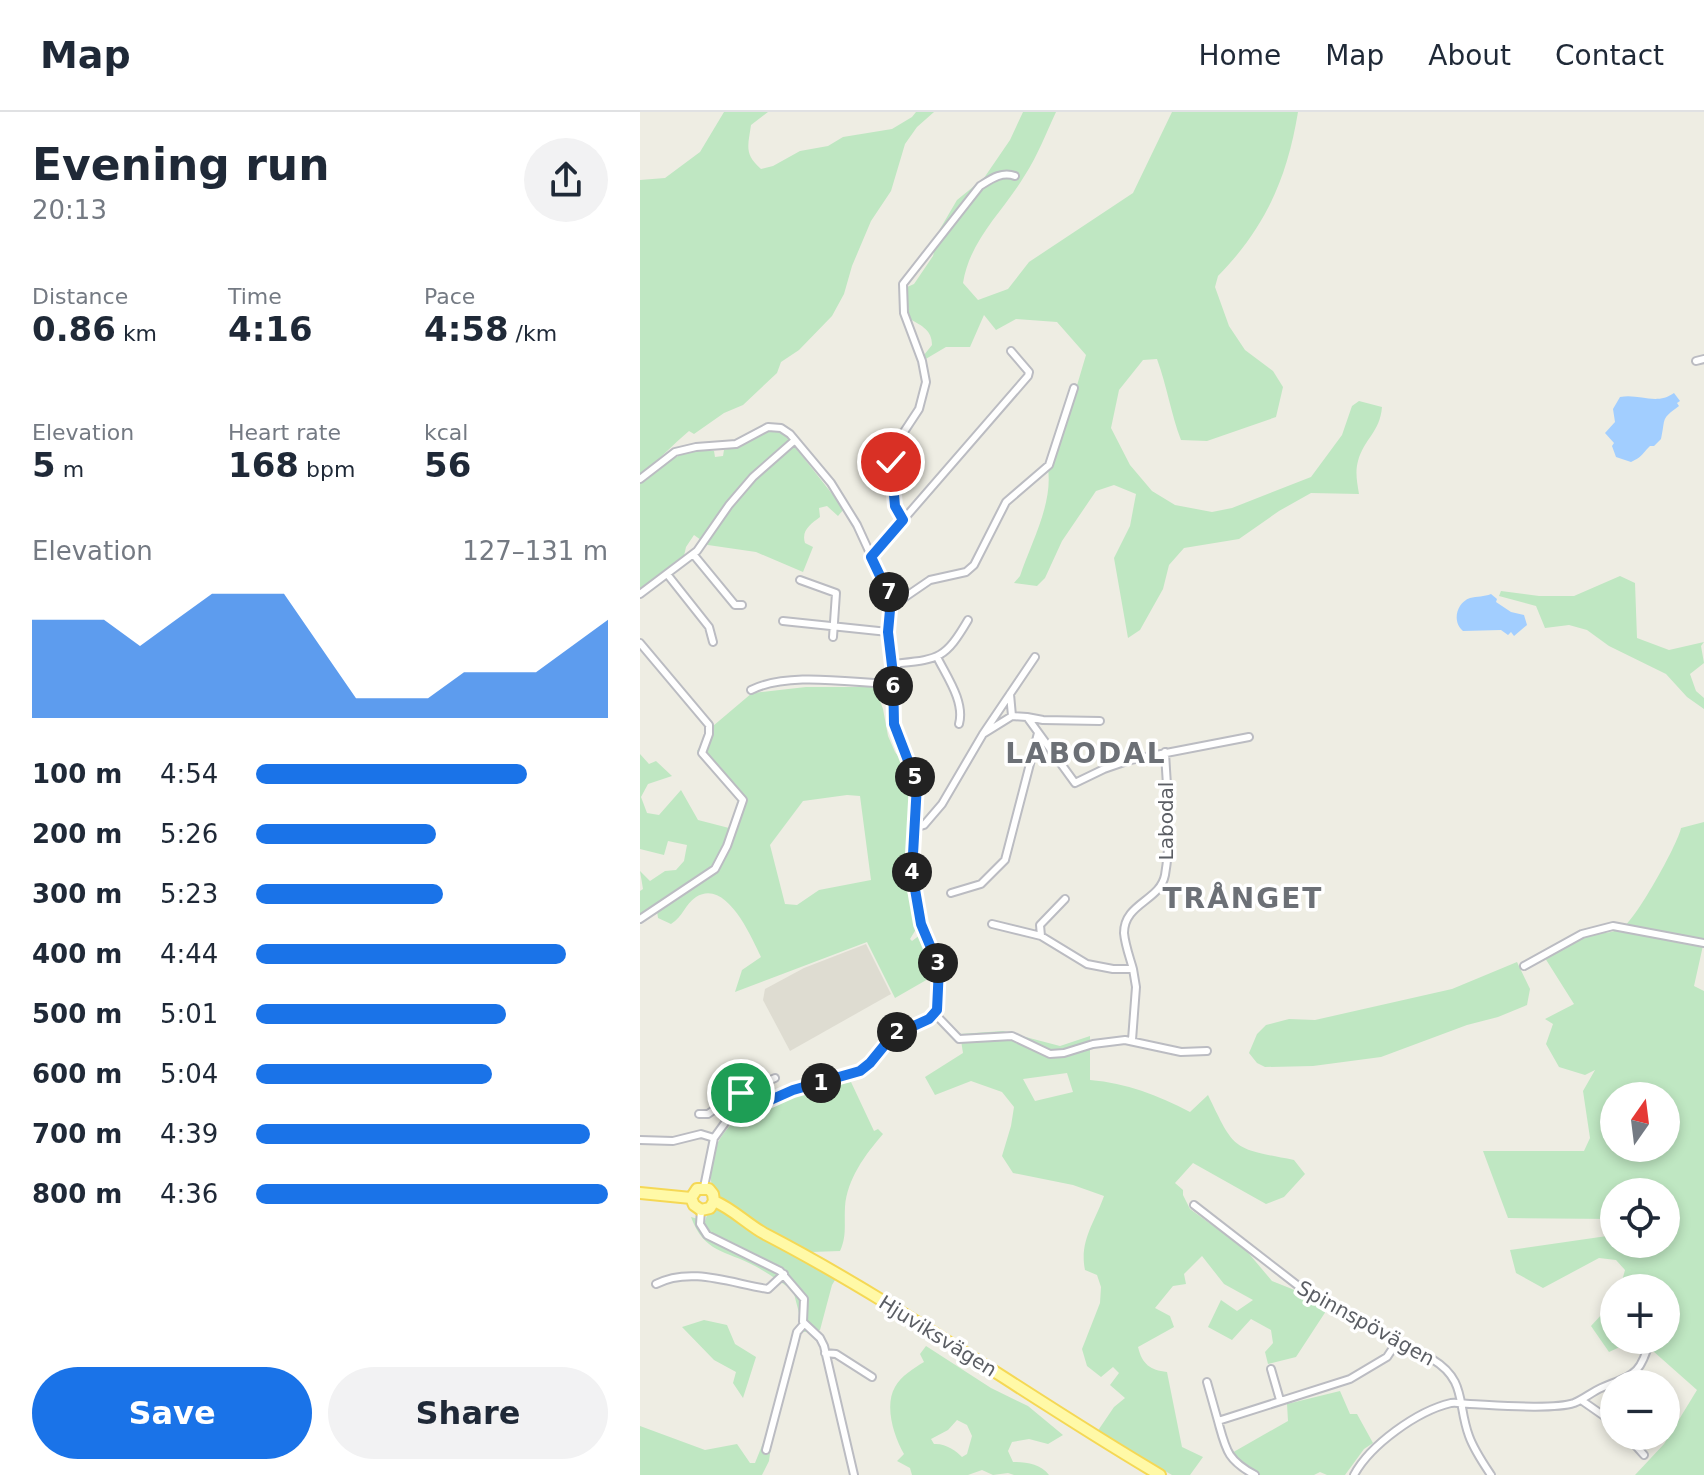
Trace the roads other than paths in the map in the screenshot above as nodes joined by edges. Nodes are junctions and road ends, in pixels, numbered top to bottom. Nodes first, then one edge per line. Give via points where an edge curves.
1 (1015, 176) dead end
2 (1011, 351) dead end
3 (1074, 388) dead end
4 (795, 440) junction
5 (640, 479) edge
6 (903, 520) junction
7 (693, 554) junction
8 (871, 557) junction
9 (667, 574) junction
10 (800, 580) dead end
11 (640, 594) edge
12 (890, 604) junction
13 (742, 605) dead end
14 (968, 620) dead end
15 (783, 621) dead end
16 (834, 625) junction
17 (888, 632) junction
18 (833, 637) dead end
19 (713, 642) dead end
20 (640, 643) edge
21 (937, 657) junction
22 (1035, 657) dead end
23 (892, 664) junction
24 (893, 684) junction
25 (751, 690) dead end
26 (1010, 694) junction
27 (1012, 716) junction
28 (1027, 717) junction
29 (1100, 721) dead end
30 (959, 724) dead end
31 (1038, 733) junction
32 (983, 734) junction
33 (1249, 737) dead end
34 (1165, 752) junction
35 (914, 828) junction
36 (951, 893) dead end
37 (1065, 899) dead end
38 (640, 919) edge
39 (992, 924) dead end
40 (1041, 936) junction
41 (1704, 943) edge
42 (1524, 966) dead end
43 (1133, 969) junction
44 (935, 1014) junction
45 (1132, 1040) junction
46 (1207, 1051) dead end
47 (775, 1078) dead end
48 (749, 1089) junction
49 (757, 1106) junction
50 (699, 1114) dead end
51 (714, 1138) junction
52 (640, 1140) edge
53 (704, 1187) junction
54 (640, 1193) edge
55 (691, 1198) junction
56 (714, 1201) junction
57 (1194, 1205) dead end
58 (701, 1210) junction
59 (784, 1274) junction
60 (656, 1284) dead end
61 (804, 1324) junction
62 (1397, 1342) junction
63 (825, 1353) junction
64 (1645, 1354) edge
65 (1271, 1369) dead end
66 (872, 1377) dead end
67 (1207, 1382) dead end
68 (1280, 1400) junction
69 (1581, 1400) junction
70 (1462, 1403) junction
71 (1600, 1413) edge
72 (1218, 1421) junction
73 (766, 1450) dead end
74 (1640, 1450) edge
75 (1644, 1455) dead end
76 (854, 1475) edge
77 (1160, 1475) edge
78 (1255, 1475) edge
79 (1354, 1475) edge
80 (1491, 1475) edge

1 - 6 street via 996,176 980,186 903,284 904,313 926,387 891,462 895,506
2 - 6 street via 1028,376
3 - 12 street via 1049,465 1006,502 974,565 966,572 930,580
4 - 5 street via 786,430 768,427 736,444 675,452
4 - 7 street via 753,477
4 - 8 street via 842,499
6 - 8 street
7 - 9 street
7 - 13 street via 735,605
8 - 12 street
9 - 11 street
9 - 19 street via 709,627
10 - 16 street via 836,593
12 - 17 street
14 - 21 street via 952,647
15 - 16 street
16 - 17 street
16 - 18 street
17 - 23 street
20 - 38 street via 709,725 702,753 743,800 715,869
21 - 23 street
21 - 30 street via 959,703
22 - 26 street
23 - 24 street
24 - 25 street via 793,681
24 - 35 street via 896,735 917,784
26 - 27 street
26 - 32 street
27 - 28 street
27 - 32 street
28 - 29 street
28 - 31 street, Labodal
31 - 34 street, Labodal via 1075,783 1116,764
31 - 36 street via 1005,860 981,884
32 - 35 street via 942,804 924,825
33 - 34 street, Labodal
34 - 43 street, Labodal via 1165,875 1161,888 1135,908 1126,923
35 - 44 street via 917,905 940,973
37 - 40 street via 1040,925
39 - 40 street
40 - 43 street via 1087,964
41 - 42 street via 1613,926 1582,934
43 - 45 street, Labodal
44 - 45 street via 959,1039 1012,1036 1050,1054
44 - 49 street via 892,1036 854,1074
45 - 46 street via 1181,1052
47 - 48 street
48 - 49 street
48 - 50 street via 708,1114
49 - 51 street via 727,1120
51 - 52 street via 701,1134 673,1141
51 - 53 street
53 - 55 main road
53 - 56 main road, Hjuviksvägen
54 - 55 main road
55 - 58 main road
56 - 58 main road
56 - 77 main road, Hjuviksvägen
57 - 62 street, Spinnspövägen via 1301,1288
58 - 59 street via 700,1224 707,1235
59 - 60 street via 768,1289 705,1278
59 - 61 street via 804,1299
61 - 63 street via 820,1338
61 - 73 street via 798,1330
62 - 68 street via 1387,1357 1350,1379
62 - 70 street, Spinnspövägen via 1450,1372
63 - 66 street via 836,1354
63 - 76 street
64 - 69 street via 1641,1367
65 - 68 street
67 - 72 street
68 - 72 street
69 - 70 street via 1557,1406
69 - 71 street
70 - 79 street via 1441,1407 1404,1426 1373,1449
70 - 80 street, Spinnspövägen via 1470,1439
72 - 78 street via 1227,1453
74 - 75 street

